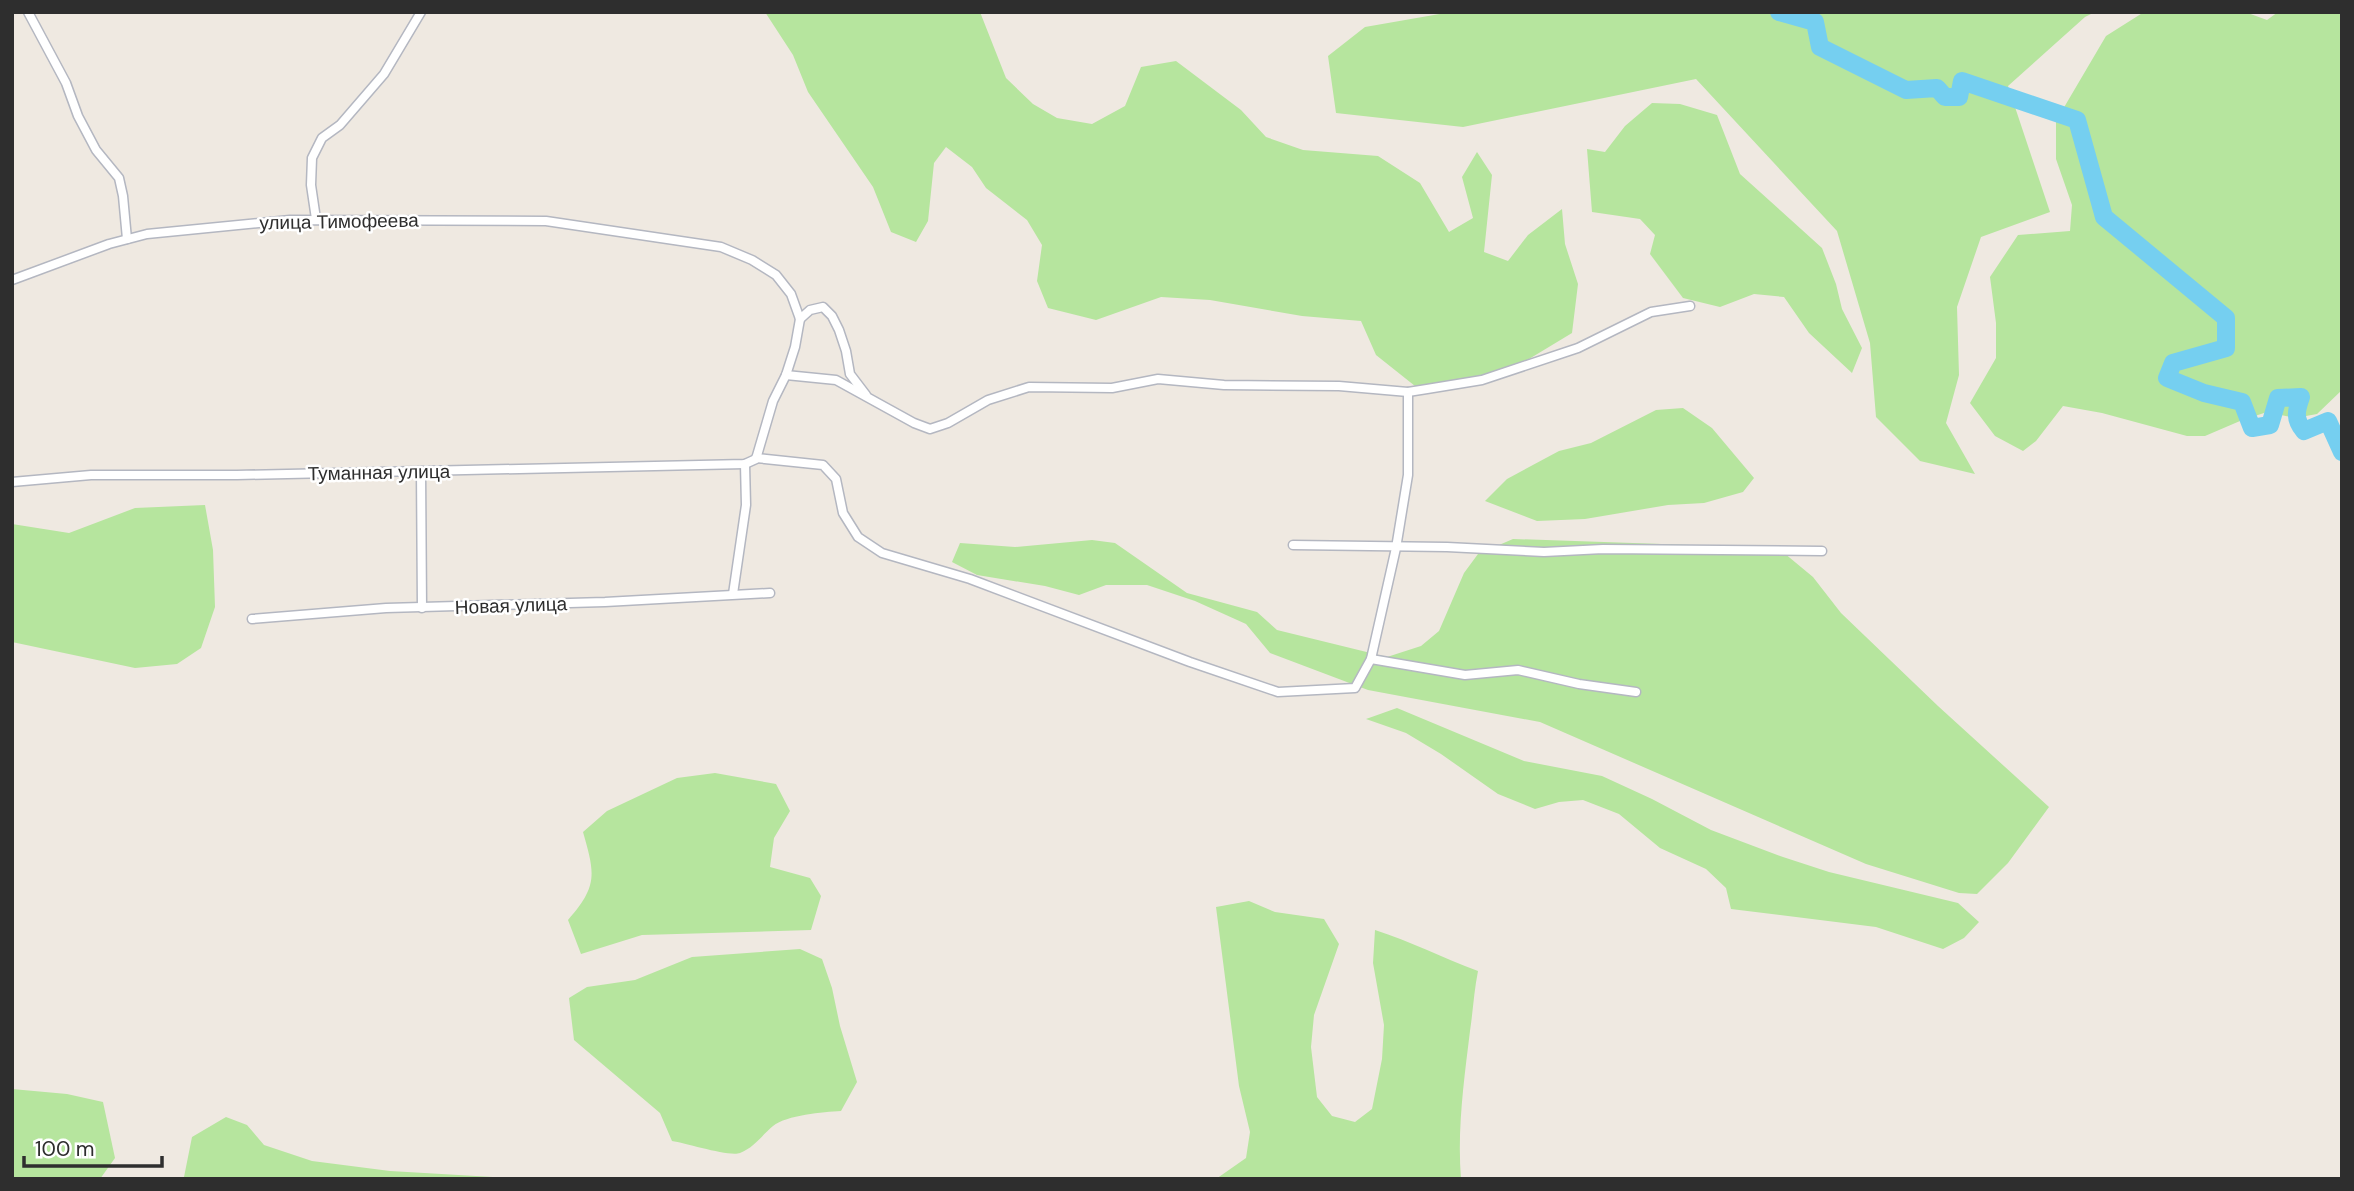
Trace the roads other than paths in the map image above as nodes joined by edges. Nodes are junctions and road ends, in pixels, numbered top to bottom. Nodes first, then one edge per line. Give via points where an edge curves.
1 (28, 12) edge
2 (421, 12) edge
3 (316, 219) junction
4 (127, 239) junction
5 (12, 280) edge
6 (1690, 306) dead end
7 (800, 319) junction
8 (786, 375) junction
9 (1408, 392) junction
10 (868, 397) junction
11 (756, 458) junction
12 (745, 464) junction
13 (421, 471) junction
14 (12, 482) edge
15 (1293, 545) dead end
16 (1396, 548) junction
17 (1822, 551) dead end
18 (771, 593) dead end
19 (733, 594) junction
20 (422, 608) junction
21 (253, 619) dead end
22 (1371, 659) junction
23 (1636, 692) dead end

1 - 4 street via 90,138 119,178
2 - 3 street via 384,74 347,118 322,138 311,171
3 - 4 street, улица Тимофеева
3 - 7 street, улица Тимофеева via 546,221 721,247 776,275 791,294
4 - 5 street, улица Тимофеева
6 - 9 street via 1651,312 1578,348 1482,380
7 - 8 street
7 - 10 street via 823,307 832,316 850,374
8 - 10 street via 836,380
8 - 11 street
9 - 10 street via 1158,379 1112,388 1029,387 988,400 930,429
9 - 16 street via 1408,475
11 - 12 street
11 - 22 street via 823,465 836,479 843,513 858,537 882,553 970,579 1278,692 1355,688
12 - 13 street, Туманная улица
12 - 19 street via 746,505
13 - 14 street, Туманная улица via 91,475
13 - 20 street
15 - 16 street
16 - 17 street
16 - 22 street
18 - 19 street, Новая улица
19 - 20 street, Новая улица
20 - 21 street, Новая улица
22 - 23 street via 1465,675 1518,670

